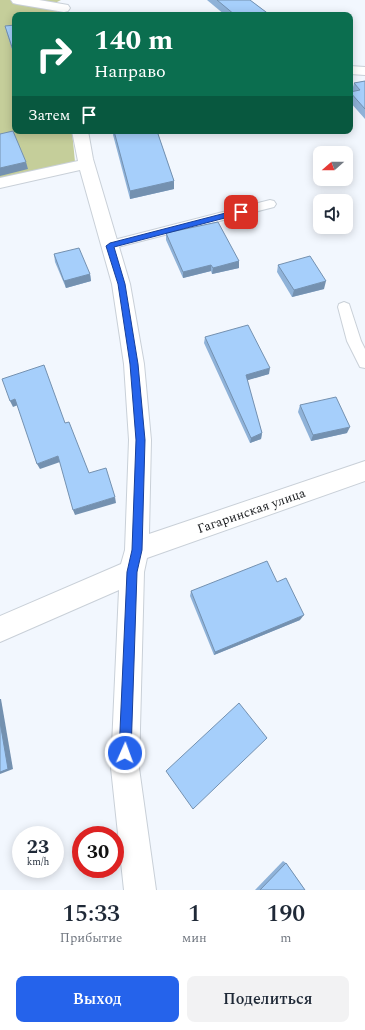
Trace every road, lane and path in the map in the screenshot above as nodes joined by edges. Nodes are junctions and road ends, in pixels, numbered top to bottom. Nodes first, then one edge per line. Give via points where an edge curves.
1 (17, 0) edge
2 (64, 8) edge
3 (81, 134) edge
4 (86, 164) junction
5 (0, 183) edge
6 (270, 204) dead end
7 (110, 246) junction
8 (344, 307) dead end
9 (365, 363) edge
10 (365, 471) edge
11 (134, 561) junction
12 (0, 629) edge
13 (140, 890) edge

1 - 2 street
3 - 4 street
4 - 5 street
4 - 7 street
6 - 7 lane
7 - 11 street via 121,284 134,364 140,440
8 - 9 lane via 354,341
10 - 11 street, Гагаринская улица
11 - 12 street, Гагаринская улица
11 - 13 street via 125,768

